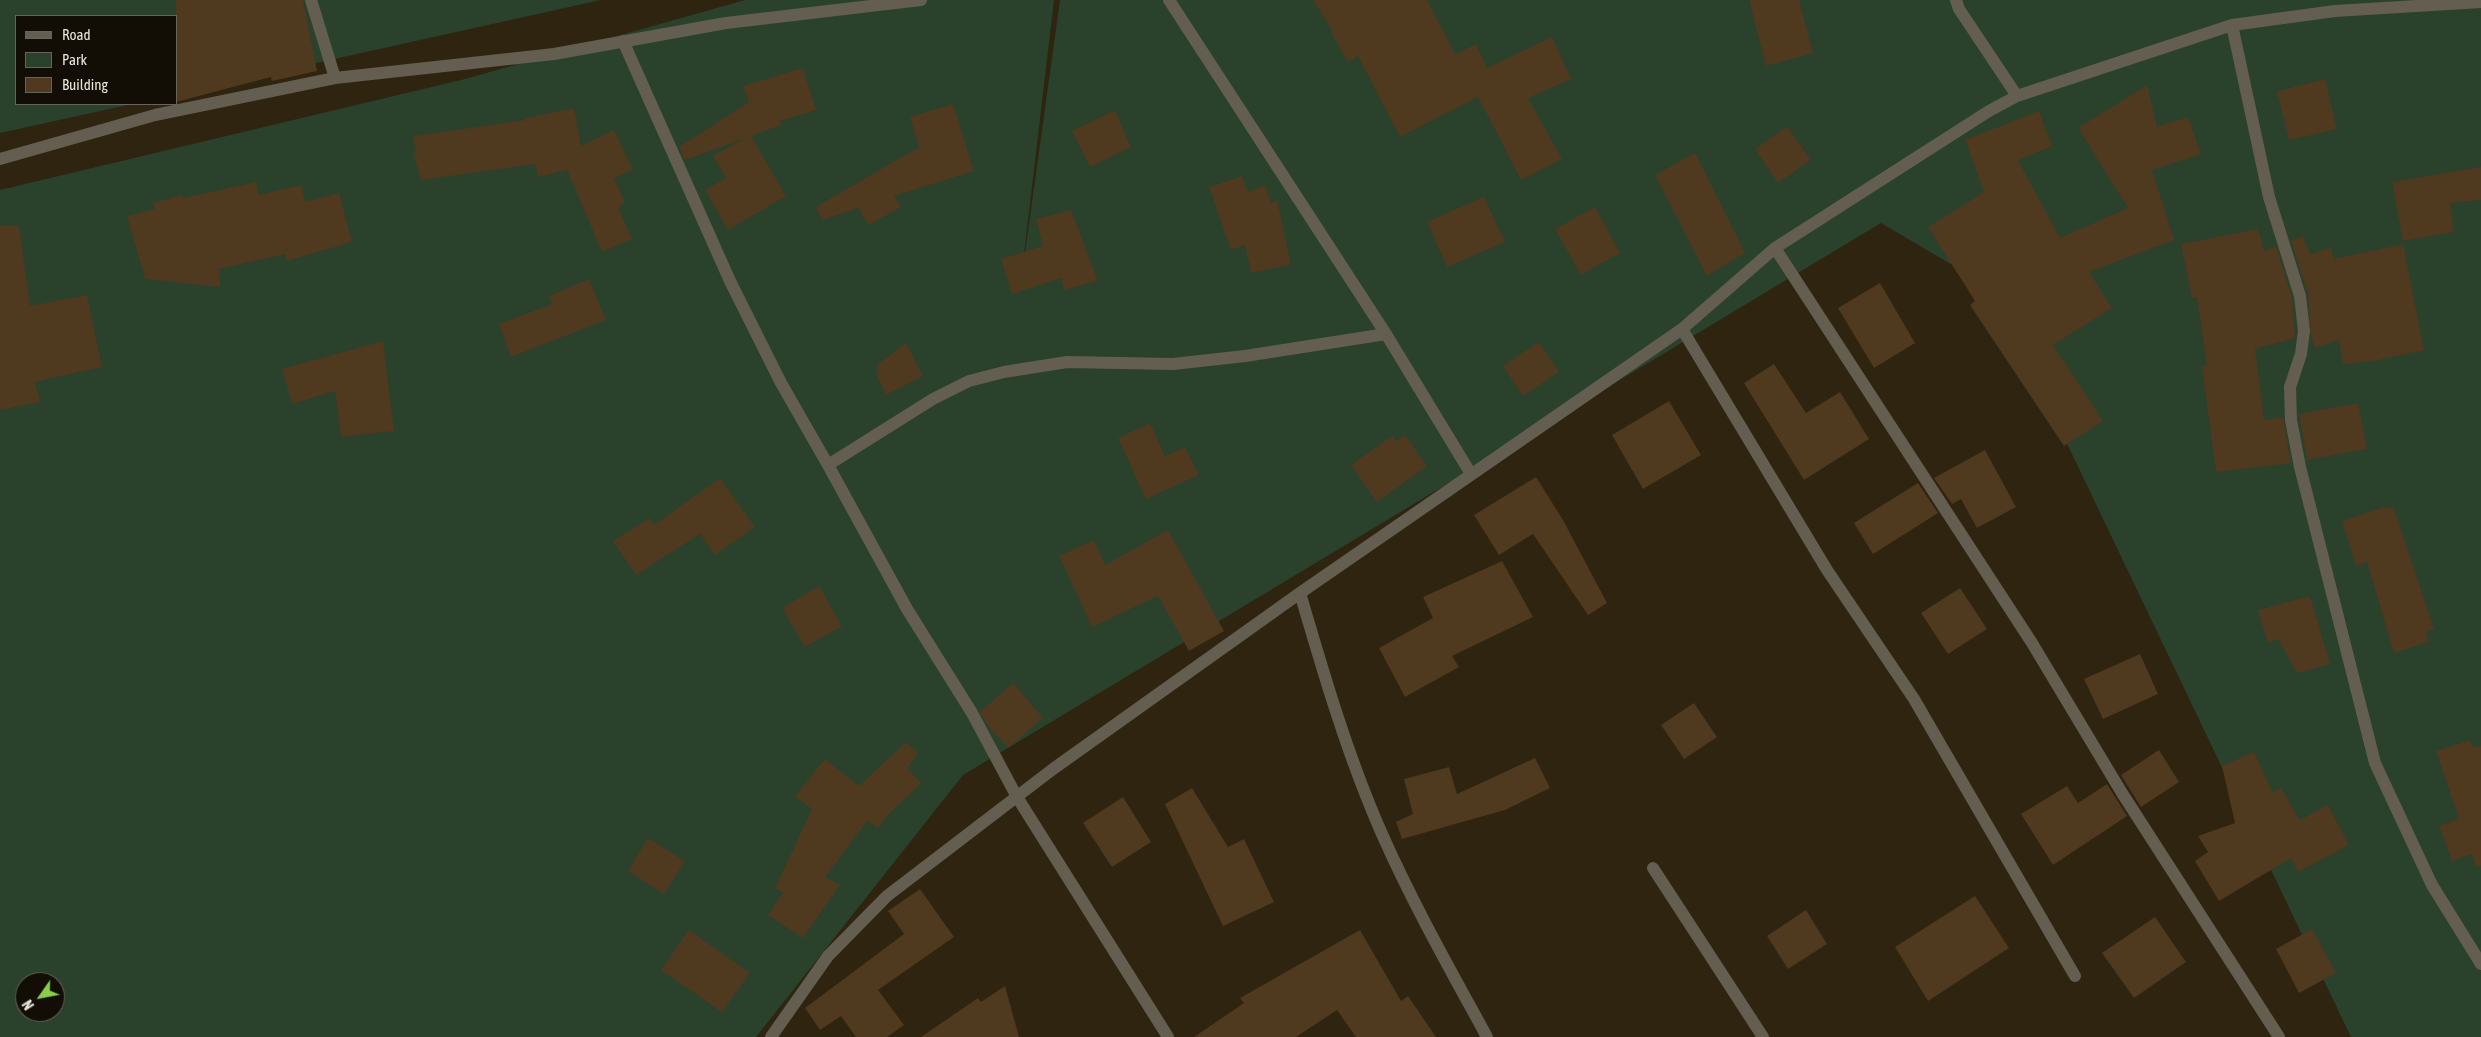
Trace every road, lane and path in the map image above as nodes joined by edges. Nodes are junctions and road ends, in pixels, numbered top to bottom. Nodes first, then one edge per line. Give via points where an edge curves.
1 (311, 0) edge
2 (921, 0) edge
3 (1169, 0) edge
4 (1956, 0) edge
5 (2481, 2) edge
6 (2333, 6) edge
7 (2232, 25) junction
8 (623, 41) junction
9 (335, 78) junction
10 (2017, 96) junction
11 (0, 159) edge
12 (1775, 248) junction
13 (1682, 329) junction
14 (1386, 334) junction
15 (828, 465) junction
16 (1471, 474) junction
17 (1300, 594) junction
18 (1017, 797) junction
19 (1653, 868) dead end
20 (2481, 964) edge
21 (2075, 976) dead end
22 (772, 1037) edge
23 (1168, 1037) edge
24 (1487, 1037) edge
25 (1763, 1037) edge
26 (2279, 1037) edge

1 - 9 street
2 - 8 street via 726,22
3 - 14 street
4 - 10 street
5 - 6 street
6 - 7 street
7 - 10 street
7 - 20 street via 2269,197 2300,296 2304,331 2301,354 2290,387 2300,467 2375,763 2432,885
8 - 9 street via 554,54
8 - 15 street via 730,281 780,383
9 - 11 street via 154,115
10 - 12 street
12 - 13 street
12 - 26 street via 2032,643 2122,793
13 - 16 street
13 - 21 street via 1827,570 1914,699
14 - 15 street via 1173,364 1066,362 1004,372 969,381 933,399
14 - 16 street
15 - 18 street via 907,609 972,713
16 - 17 street
17 - 18 street
17 - 24 street via 1334,706 1382,834
18 - 22 street via 887,896 828,956
18 - 23 street
19 - 25 street

